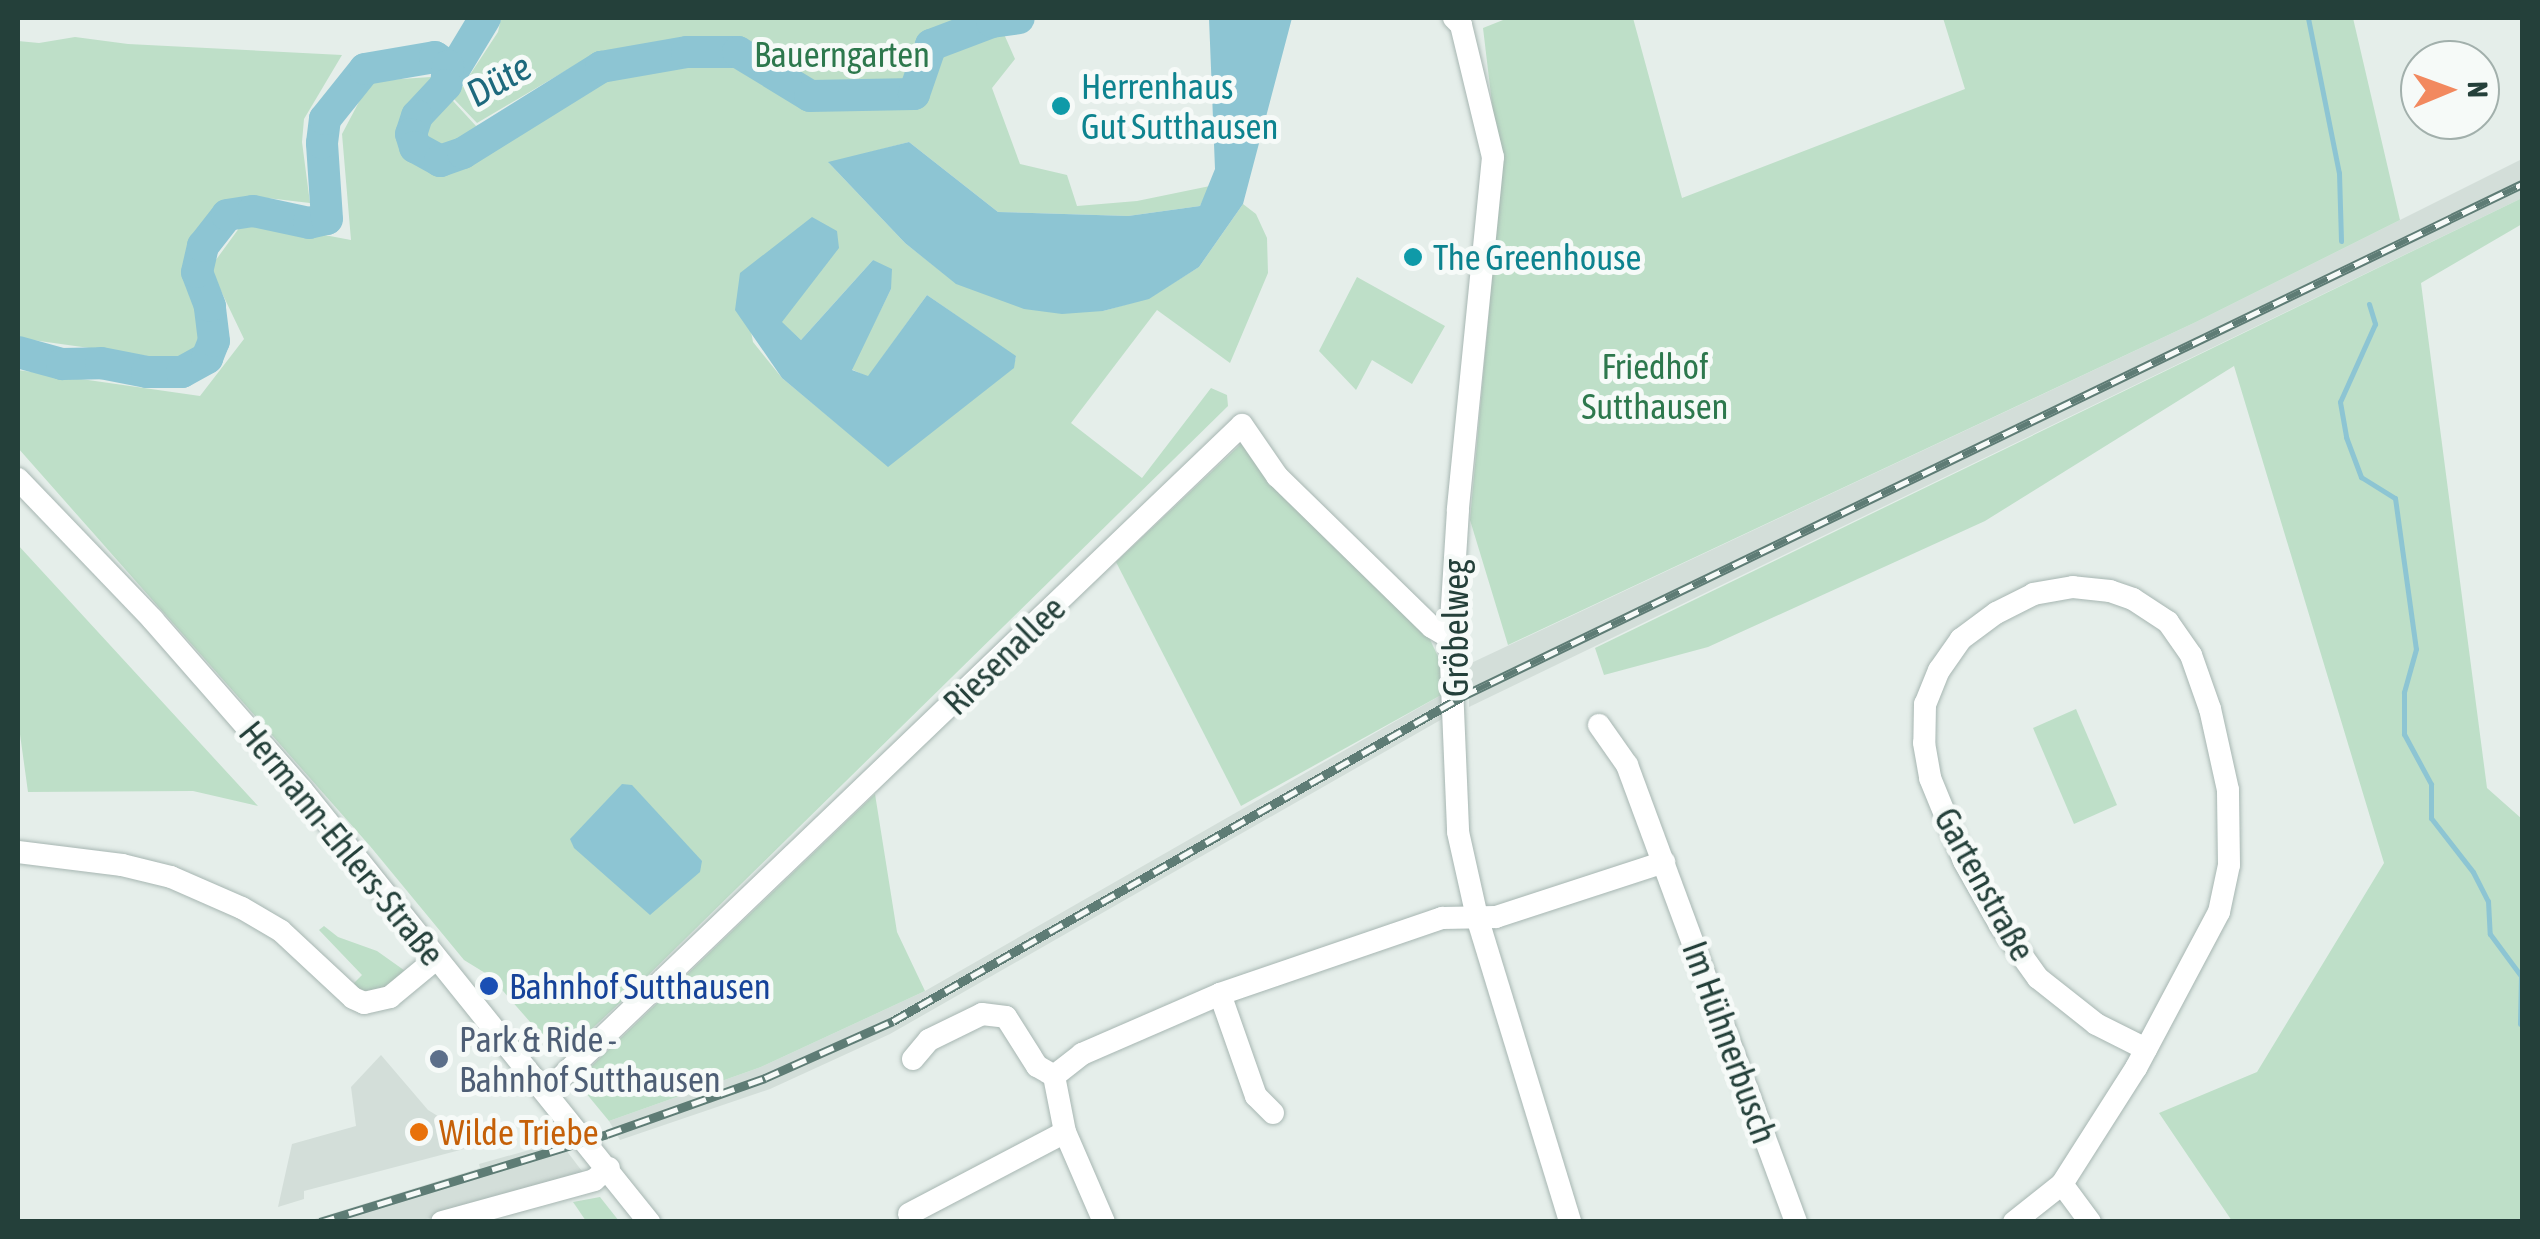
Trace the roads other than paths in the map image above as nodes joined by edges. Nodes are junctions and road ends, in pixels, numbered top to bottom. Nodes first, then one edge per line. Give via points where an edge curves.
1 (1464, 20) edge
2 (18, 480) edge
3 (1450, 638) junction
4 (1599, 725) dead end
5 (18, 852) edge
6 (1664, 862) junction
7 (1476, 917) junction
8 (436, 959) junction
9 (1220, 994) junction
10 (2146, 1049) junction
11 (913, 1059) dead end
12 (1054, 1076) junction
13 (548, 1090) junction
14 (1273, 1113) dead end
15 (1066, 1132) junction
16 (609, 1168) junction
17 (2062, 1184) junction
18 (908, 1214) dead end
19 (442, 1222) edge
20 (649, 1222) edge
21 (1104, 1222) edge
22 (1570, 1222) edge
23 (1796, 1222) edge
24 (2014, 1222) edge
25 (2090, 1222) edge

1 - 3 street, Gröbelweg via 1487,122 1493,192
2 - 8 street, Hermann-Ehlers-Straße via 302,789
3 - 7 street, Gröbelweg via 1458,832
3 - 13 street, Riesenallee via 1277,476 1242,425
4 - 6 street, Im Hühnerbusch via 1627,765
5 - 8 street via 171,877 281,931 364,1003 390,997
6 - 7 street via 1496,918
6 - 23 street, Im Hühnerbusch
7 - 9 street via 1442,918
7 - 22 street, Gröbelweg
8 - 13 street, Hermann-Ehlers-Straße
9 - 12 street via 1082,1054
9 - 14 street via 1256,1096
10 - 10 street, Gartenstraße via 2220,912 2230,816 2223,760 2190,655 2168,622 2110,591 2072,587 2034,594 1961,640 1939,670 1925,704 1930,778 1964,861 2038,978 2096,1024
10 - 17 street, Gartenstraße
11 - 12 street via 929,1040 982,1014 1006,1016 1037,1066
12 - 15 street
13 - 16 street, Hermann-Ehlers-Straße
15 - 18 street
15 - 21 street
16 - 19 street via 594,1180
16 - 20 street, Hermann-Ehlers-Straße
17 - 24 street, Gartenstraße
17 - 25 street

